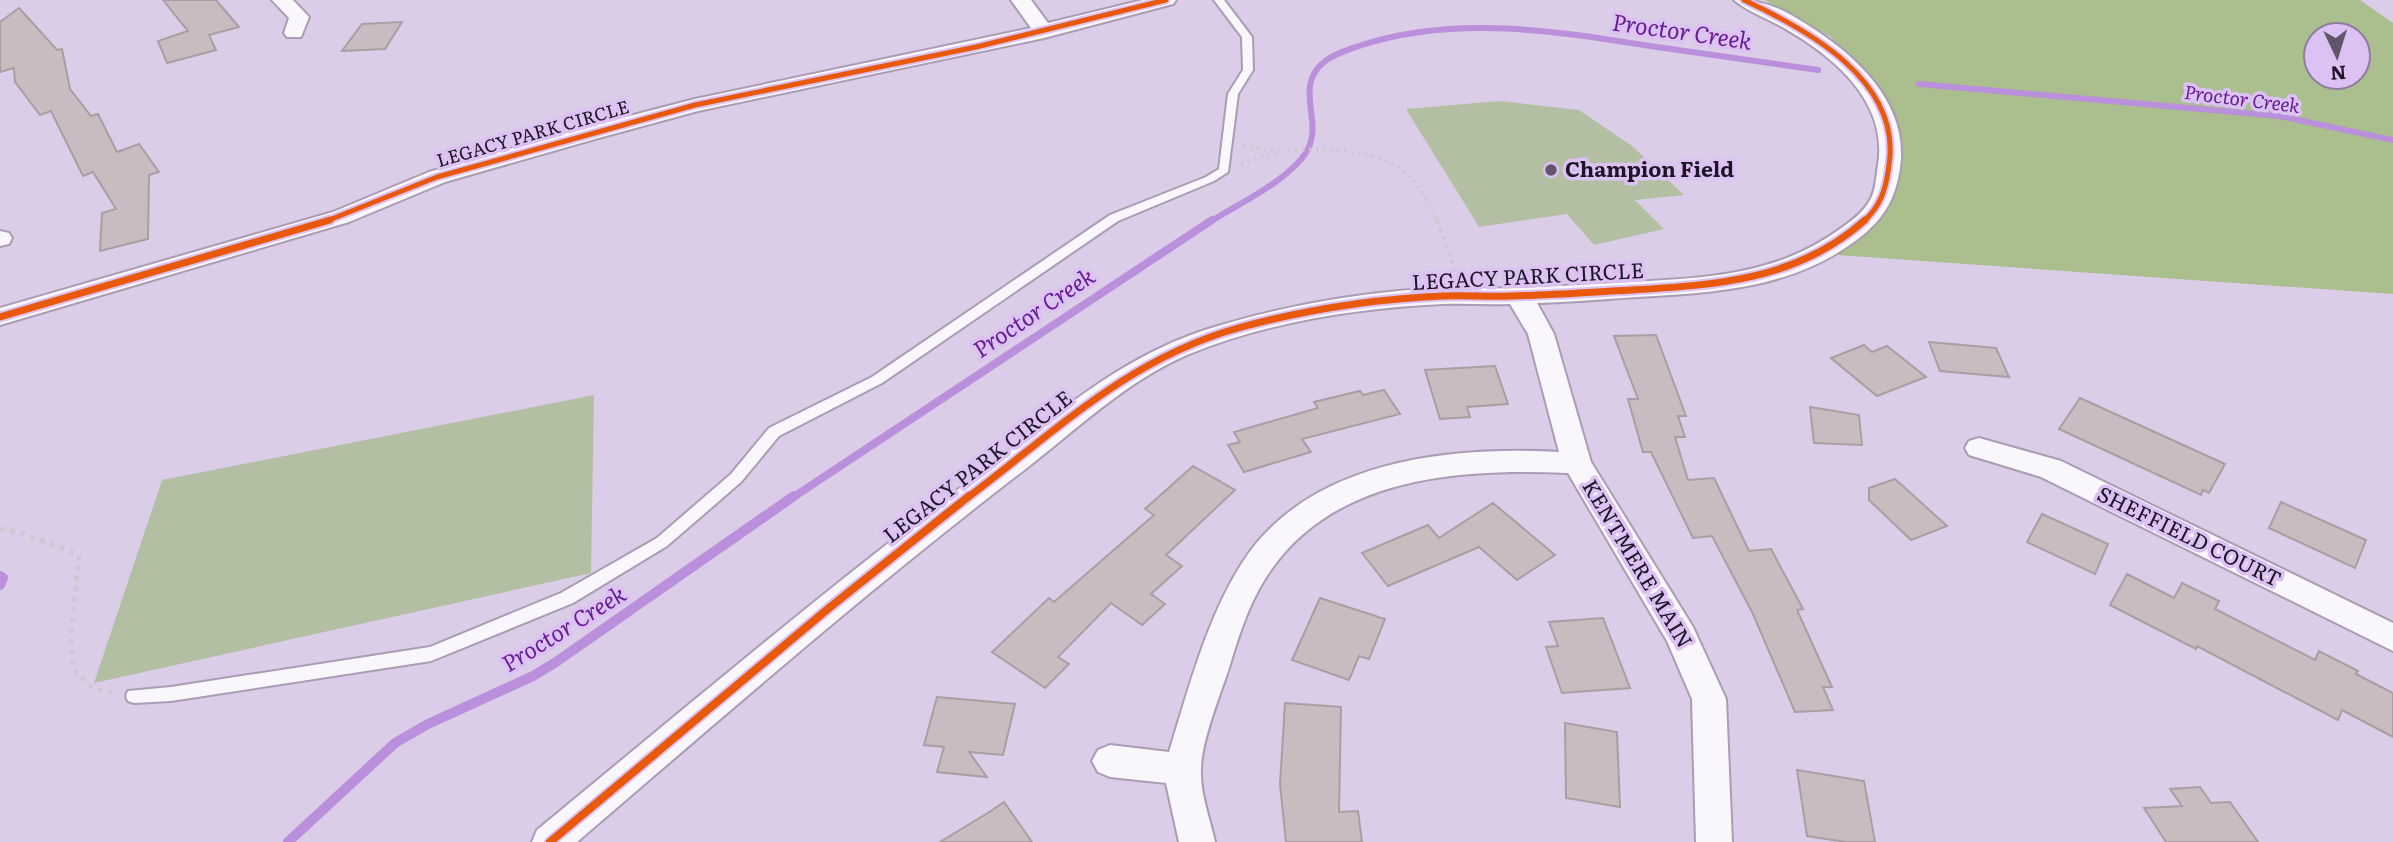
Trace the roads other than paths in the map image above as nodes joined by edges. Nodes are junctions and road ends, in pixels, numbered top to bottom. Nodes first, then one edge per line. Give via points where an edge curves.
1 (282, 0) edge
2 (1021, 0) edge
3 (1166, 0) edge
4 (1219, 0) edge
5 (1744, 0) edge
6 (1044, 32) junction
7 (294, 33) dead end
8 (1517, 296) junction
9 (0, 317) edge
10 (1979, 448) dead end
11 (1577, 463) junction
12 (2393, 638) edge
13 (134, 696) road end
14 (1110, 761) dead end
15 (1183, 769) junction
16 (550, 842) edge
17 (1197, 842) edge
18 (1714, 842) edge

1 - 7 street via 299,17
2 - 6 street
3 - 6 street, LEGACY PARK CIRCLE
4 - 13 lane via 1247,37 1248,70 1233,94 1223,170 1114,218 877,380 774,432 737,478 663,542 567,598 431,654
5 - 8 street, LEGACY PARK CIRCLE via 1806,30 1833,50 1866,85 1892,138 1891,172 1881,203 1854,230 1765,276 1667,288
6 - 9 street, LEGACY PARK CIRCLE via 695,105 599,131 437,177 341,217
8 - 11 street, KENTMERE MAIN via 1541,334
8 - 16 street, LEGACY PARK CIRCLE via 1443,296 1306,312 1185,347 1133,372 916,536
10 - 12 street, SHEFFIELD COURT via 2051,469
11 - 15 street via 1436,464 1365,483 1307,513 1273,545 1228,619
11 - 18 street, KENTMERE MAIN via 1681,636 1709,699
14 - 15 street
15 - 17 street

